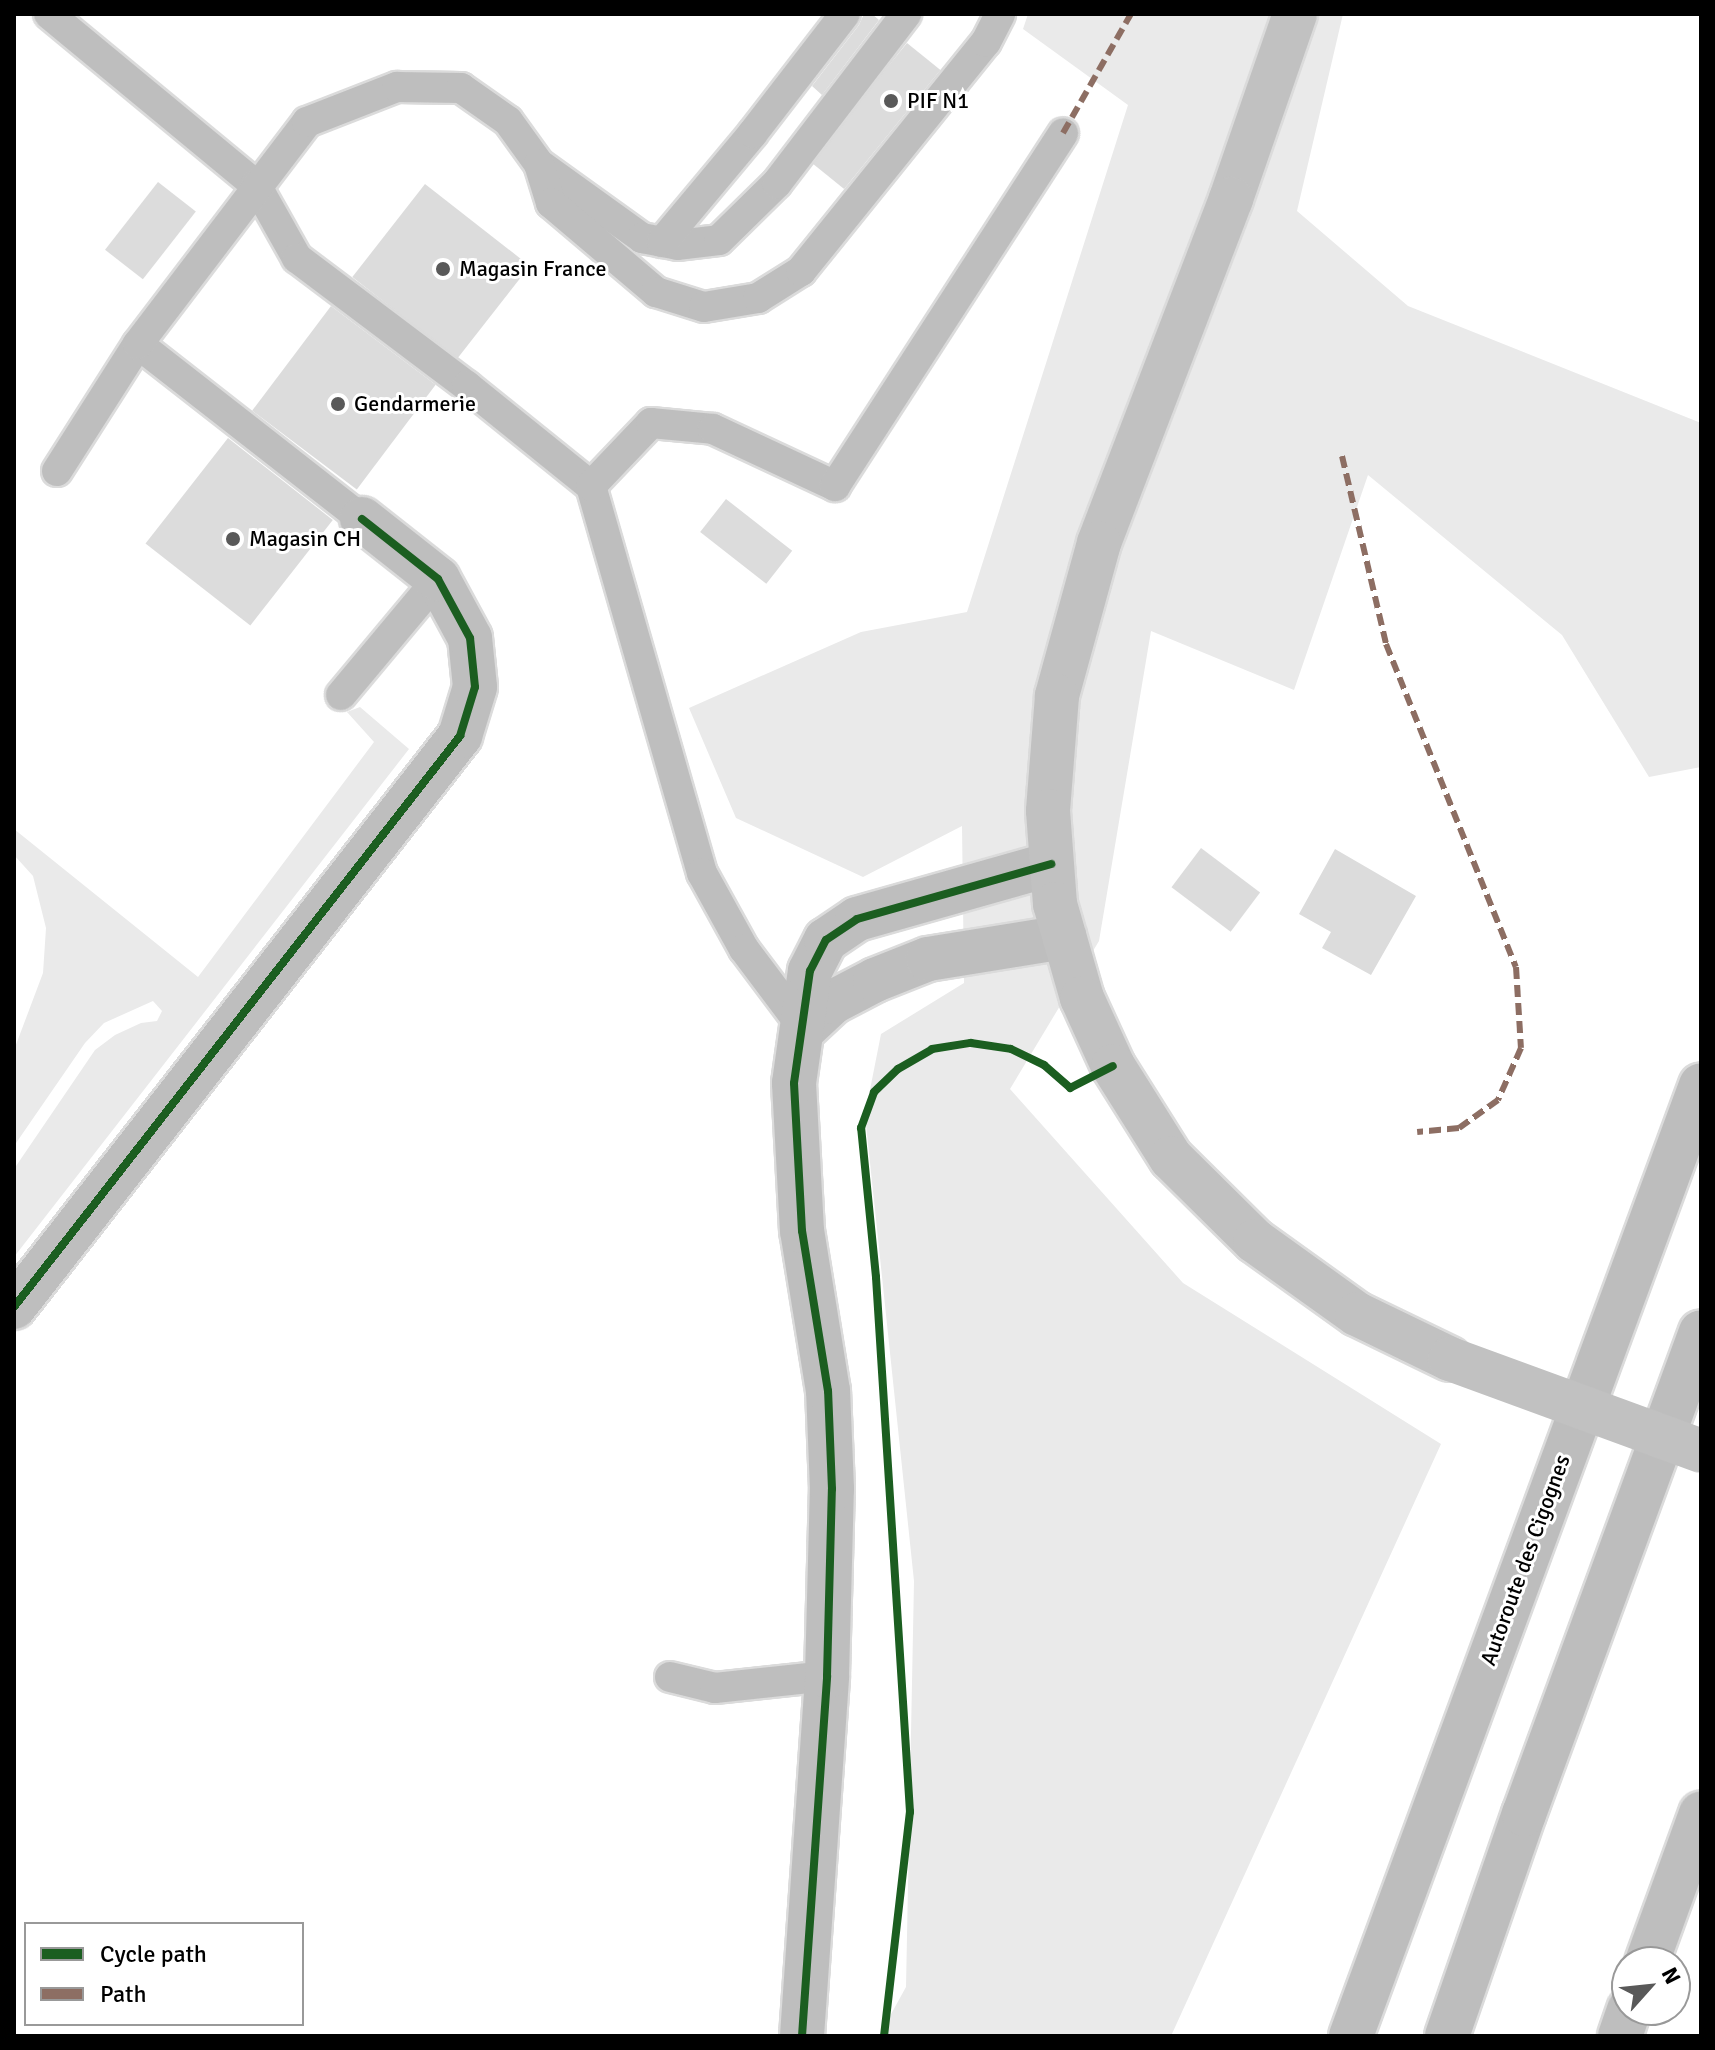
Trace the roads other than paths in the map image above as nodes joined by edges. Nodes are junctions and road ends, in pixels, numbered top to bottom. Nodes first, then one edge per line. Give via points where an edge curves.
1 (49, 14) edge
2 (845, 14) edge
3 (906, 14) edge
4 (1000, 14) edge
5 (1295, 14) edge
6 (1063, 133) dead end
7 (539, 164) junction
8 (256, 185) junction
9 (662, 242) junction
10 (138, 344) junction
11 (57, 471) dead end
12 (591, 486) junction
13 (362, 519) joint
14 (438, 579) junction
15 (341, 695) dead end
16 (1051, 864) junction
17 (1064, 937) junction
18 (804, 1029) junction
19 (1701, 1085) edge
20 (14, 1307) edge
21 (1701, 1332) edge
22 (1701, 1451) edge
23 (827, 1676) junction
24 (670, 1677) dead end
25 (1701, 1814) edge
26 (1653, 1946) edge
27 (1352, 2025) edge
28 (802, 2036) edge
29 (1447, 2036) edge

1 - 8 lane
2 - 9 lane via 810,41
3 - 9 lane via 777,183 719,240
4 - 7 lane via 986,42 801,271 758,298 704,307 656,292 551,203
5 - 16 main road via 1231,199 1099,543 1057,696 1048,811
6 - 12 lane via 835,486 713,429 651,423
7 - 8 lane via 508,121 461,88 397,87 307,122
7 - 9 lane via 642,238
8 - 10 lane
8 - 12 lane via 297,258
10 - 11 lane
10 - 13 lane
12 - 18 lane via 702,873 744,949
13 - 14 street
14 - 15 lane
14 - 20 street via 470,638 475,687 460,736
16 - 17 main road
16 - 18 street via 857,919 826,940 810,971
17 - 18 street via 928,959 833,1002
17 - 22 main road, bridge via 1082,998 1113,1066 1171,1158 1255,1241 1357,1314 1450,1359
18 - 23 street via 794,1083 802,1231 828,1391 832,1489
19 - 27 highway, Autoroute des Cigognes
21 - 29 highway
23 - 24 lane via 715,1688
23 - 28 street
25 - 26 street

